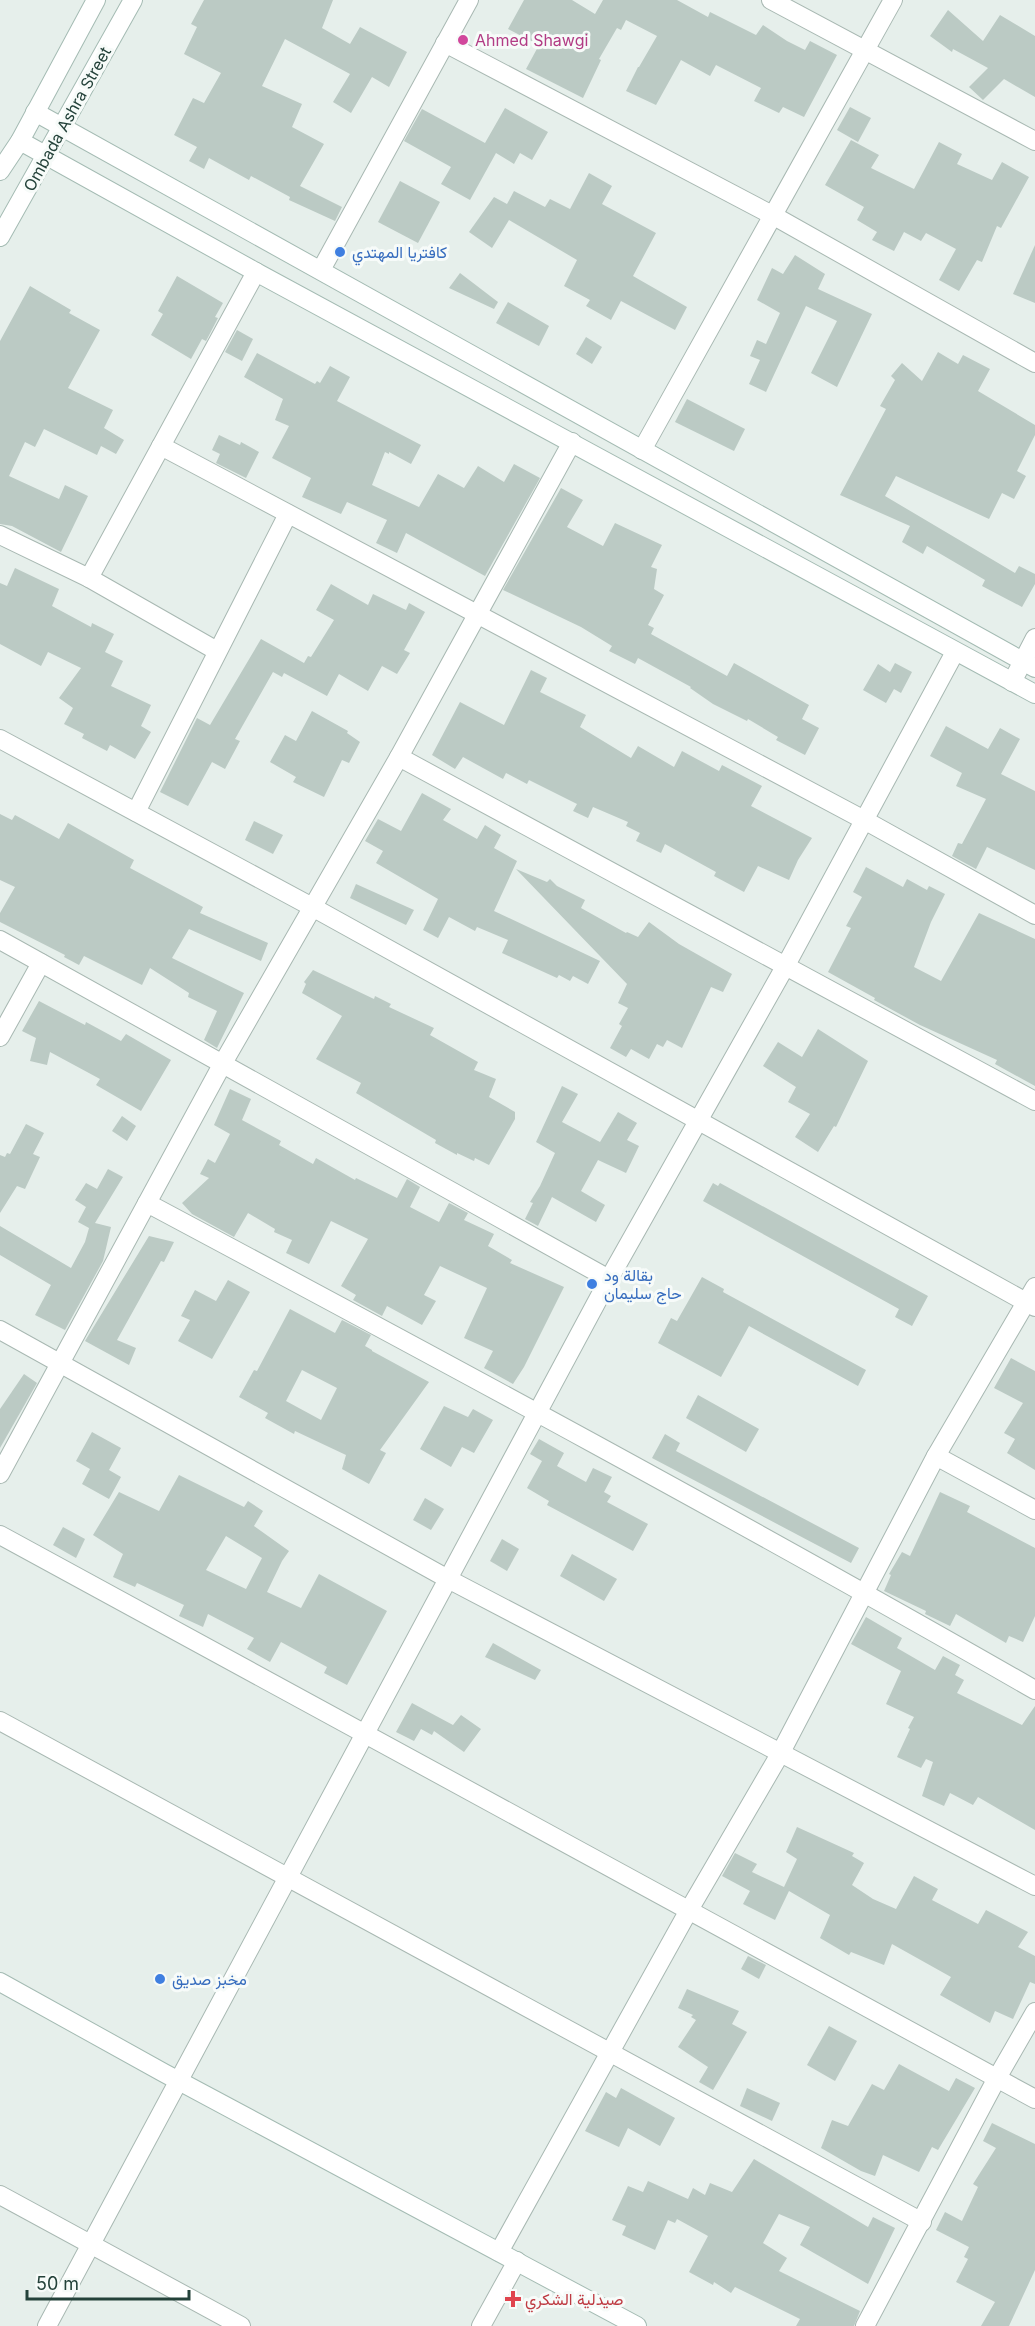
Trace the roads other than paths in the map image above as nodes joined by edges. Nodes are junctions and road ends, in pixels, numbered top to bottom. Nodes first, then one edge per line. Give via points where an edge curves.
1 (96, 0) edge
2 (133, 0) edge
3 (469, 0) edge
4 (771, 0) edge
5 (893, 0) edge
6 (445, 43) junction
7 (866, 51) junction
8 (35, 112) junction
9 (62, 127) junction
10 (20, 141) junction
11 (1035, 141) edge
12 (46, 157) junction
13 (0, 171) edge
14 (774, 216) junction
15 (0, 237) edge
16 (321, 270) junction
17 (256, 272) junction
18 (1035, 363) edge
19 (572, 442) junction
20 (161, 446) junction
21 (642, 450) junction
22 (734, 501) junction
23 (288, 514) junction
24 (721, 525) junction
25 (0, 535) edge
26 (89, 578) junction
27 (478, 615) junction
28 (1035, 638) edge
29 (217, 651) junction
30 (955, 652) junction
31 (1029, 664) edge
32 (1012, 682) junction
33 (1035, 694) edge
34 (0, 740) edge
35 (399, 757) junction
36 (136, 812) junction
37 (866, 821) junction
38 (314, 908) junction
39 (1035, 915) edge
40 (0, 940) edge
41 (41, 963) junction
42 (786, 965) junction
43 (0, 1037) edge
44 (223, 1063) junction
45 (1035, 1101) edge
46 (698, 1122) junction
47 (147, 1203) junction
48 (609, 1279) junction
49 (1032, 1299) edge
50 (0, 1330) edge
51 (60, 1364) junction
52 (537, 1412) junction
53 (936, 1456) junction
54 (0, 1474) edge
55 (1035, 1510) edge
56 (0, 1535) edge
57 (448, 1579) junction
58 (864, 1592) junction
59 (1035, 1690) edge
60 (0, 1721) edge
61 (364, 1733) junction
62 (780, 1754) junction
63 (287, 1878) junction
64 (1035, 1886) edge
65 (689, 1910) junction
66 (0, 1982) edge
67 (1035, 2012) edge
68 (609, 2052) junction
69 (997, 2078) junction
70 (178, 2080) junction
71 (1035, 2098) edge
72 (0, 2195) edge
73 (922, 2222) junction
74 (92, 2244) junction
75 (499, 2252) junction
76 (518, 2261) junction
77 (47, 2326) edge
78 (241, 2326) edge
79 (481, 2326) edge
80 (637, 2326) edge
81 (865, 2326) edge

1 - 8 street, Ombada Ashra Street
2 - 9 street, Ombada Ashra Street
3 - 6 street
4 - 7 street
5 - 7 street
6 - 14 street
6 - 16 street
7 - 11 street
7 - 14 street
8 - 9 street
8 - 10 street, Ombada Ashra Street
9 - 12 street, Ombada Ashra Street
9 - 16 street
10 - 12 street
10 - 13 street, Ombada Ashra Street
12 - 15 street, Ombada Ashra Street
12 - 17 street
14 - 18 street
14 - 21 street
16 - 21 street
17 - 19 street
17 - 20 street
19 - 24 street
19 - 27 street
20 - 23 street
20 - 26 street
21 - 22 street
22 - 24 street
22 - 31 street
23 - 27 street
23 - 29 street
24 - 30 street
25 - 26 street
26 - 29 street
27 - 35 street
27 - 37 street
28 - 31 street
29 - 36 street
30 - 32 street
30 - 37 street
31 - 32 street
32 - 33 street
34 - 36 street
35 - 38 street
35 - 42 street
36 - 38 street
37 - 39 street
37 - 42 street
38 - 44 street
38 - 46 street
40 - 41 street
41 - 43 street
41 - 44 street
42 - 45 street
42 - 46 street
44 - 47 street
44 - 48 street
46 - 48 street
46 - 49 street
47 - 51 street
47 - 52 street
48 - 52 street
49 - 53 street
50 - 51 street
51 - 54 street
51 - 57 street
52 - 57 street
52 - 58 street
53 - 55 street
53 - 58 street
56 - 61 street
57 - 61 street
57 - 62 street
58 - 59 street
58 - 62 street
60 - 63 street
61 - 63 street
61 - 65 street
62 - 64 street
62 - 65 street
63 - 68 street
63 - 70 street
65 - 68 street
65 - 69 street
66 - 70 street
67 - 69 street
68 - 73 street
68 - 75 street
69 - 71 street
69 - 73 street
70 - 74 street
70 - 75 street
72 - 74 street
73 - 81 street
74 - 77 street
74 - 78 street
75 - 76 street
76 - 79 street
76 - 80 street

